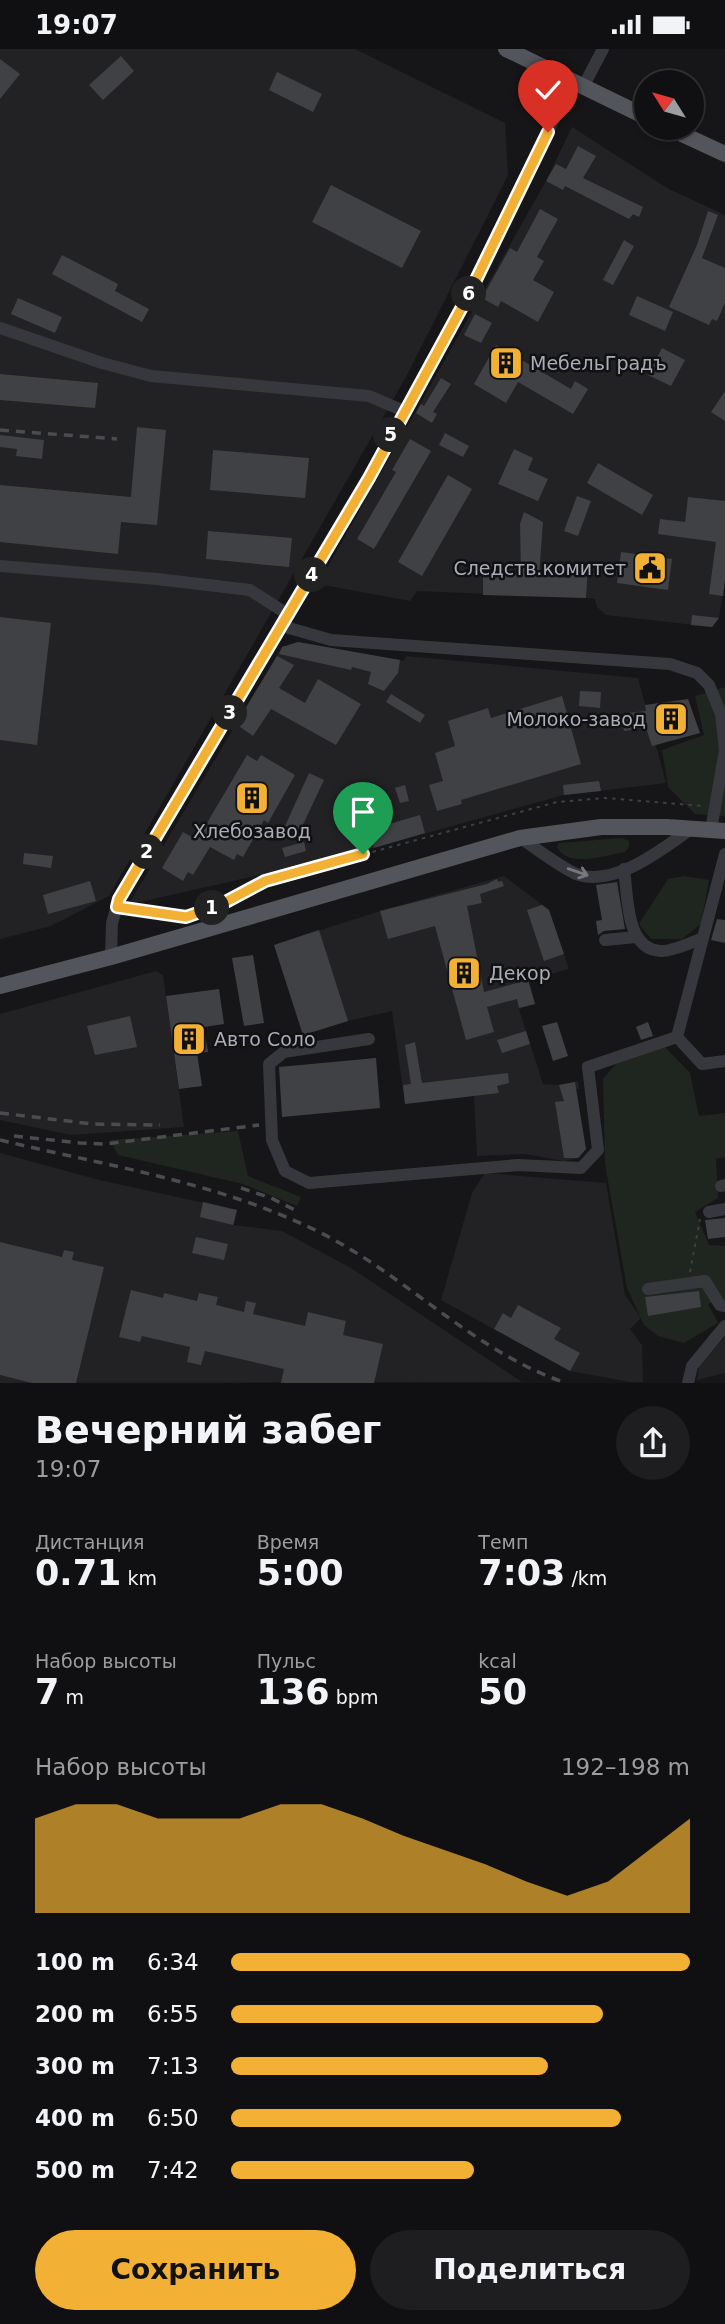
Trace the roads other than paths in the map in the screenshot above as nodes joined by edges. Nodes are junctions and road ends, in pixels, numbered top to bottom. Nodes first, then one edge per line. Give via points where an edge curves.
1 (506, 49) edge
2 (603, 49) edge
3 (577, 85) junction
4 (634, 111) edge
5 (695, 140) edge
6 (725, 154) edge
7 (0, 328) edge
8 (404, 411) junction
9 (0, 566) edge
10 (285, 620) junction
11 (691, 829) junction
12 (718, 831) edge
13 (520, 838) junction
14 (725, 854) edge
15 (624, 869) junction
16 (636, 937) junction
17 (703, 938) junction
18 (605, 940) dead end
19 (111, 957) junction
20 (0, 986) edge
21 (677, 1037) junction
22 (369, 1039) dead end
23 (725, 1061) edge
24 (725, 1209) edge
25 (709, 1212) road end
26 (648, 1289) dead end
27 (725, 1306) edge
28 (725, 1326) edge
29 (688, 1383) edge

1 - 3 main road
2 - 3 street
3 - 4 main road
3 - 8 street
5 - 6 main road
7 - 8 street via 151,376 369,396
8 - 10 street
9 - 10 street via 250,590
10 - 12 street via 331,640 670,664 697,673 709,685 721,714 725,750 715,807
10 - 19 street via 119,899 112,923
11 - 12 main road
11 - 13 main road via 601,827
11 - 15 street via 643,862
13 -> 15 street via 579,875 604,877
13 - 19 main road
14 - 17 street
15 - 16 street
16 - 17 street via 643,945 661,951
16 - 18 street
17 - 21 street
19 - 20 main road
21 - 22 street via 588,1067 598,1150 581,1168 517,1165 309,1183 285,1171 272,1140 270,1063 284,1052
21 - 23 street via 702,1064
24 - 25 street
26 - 27 street via 705,1281
28 - 29 street via 692,1366

